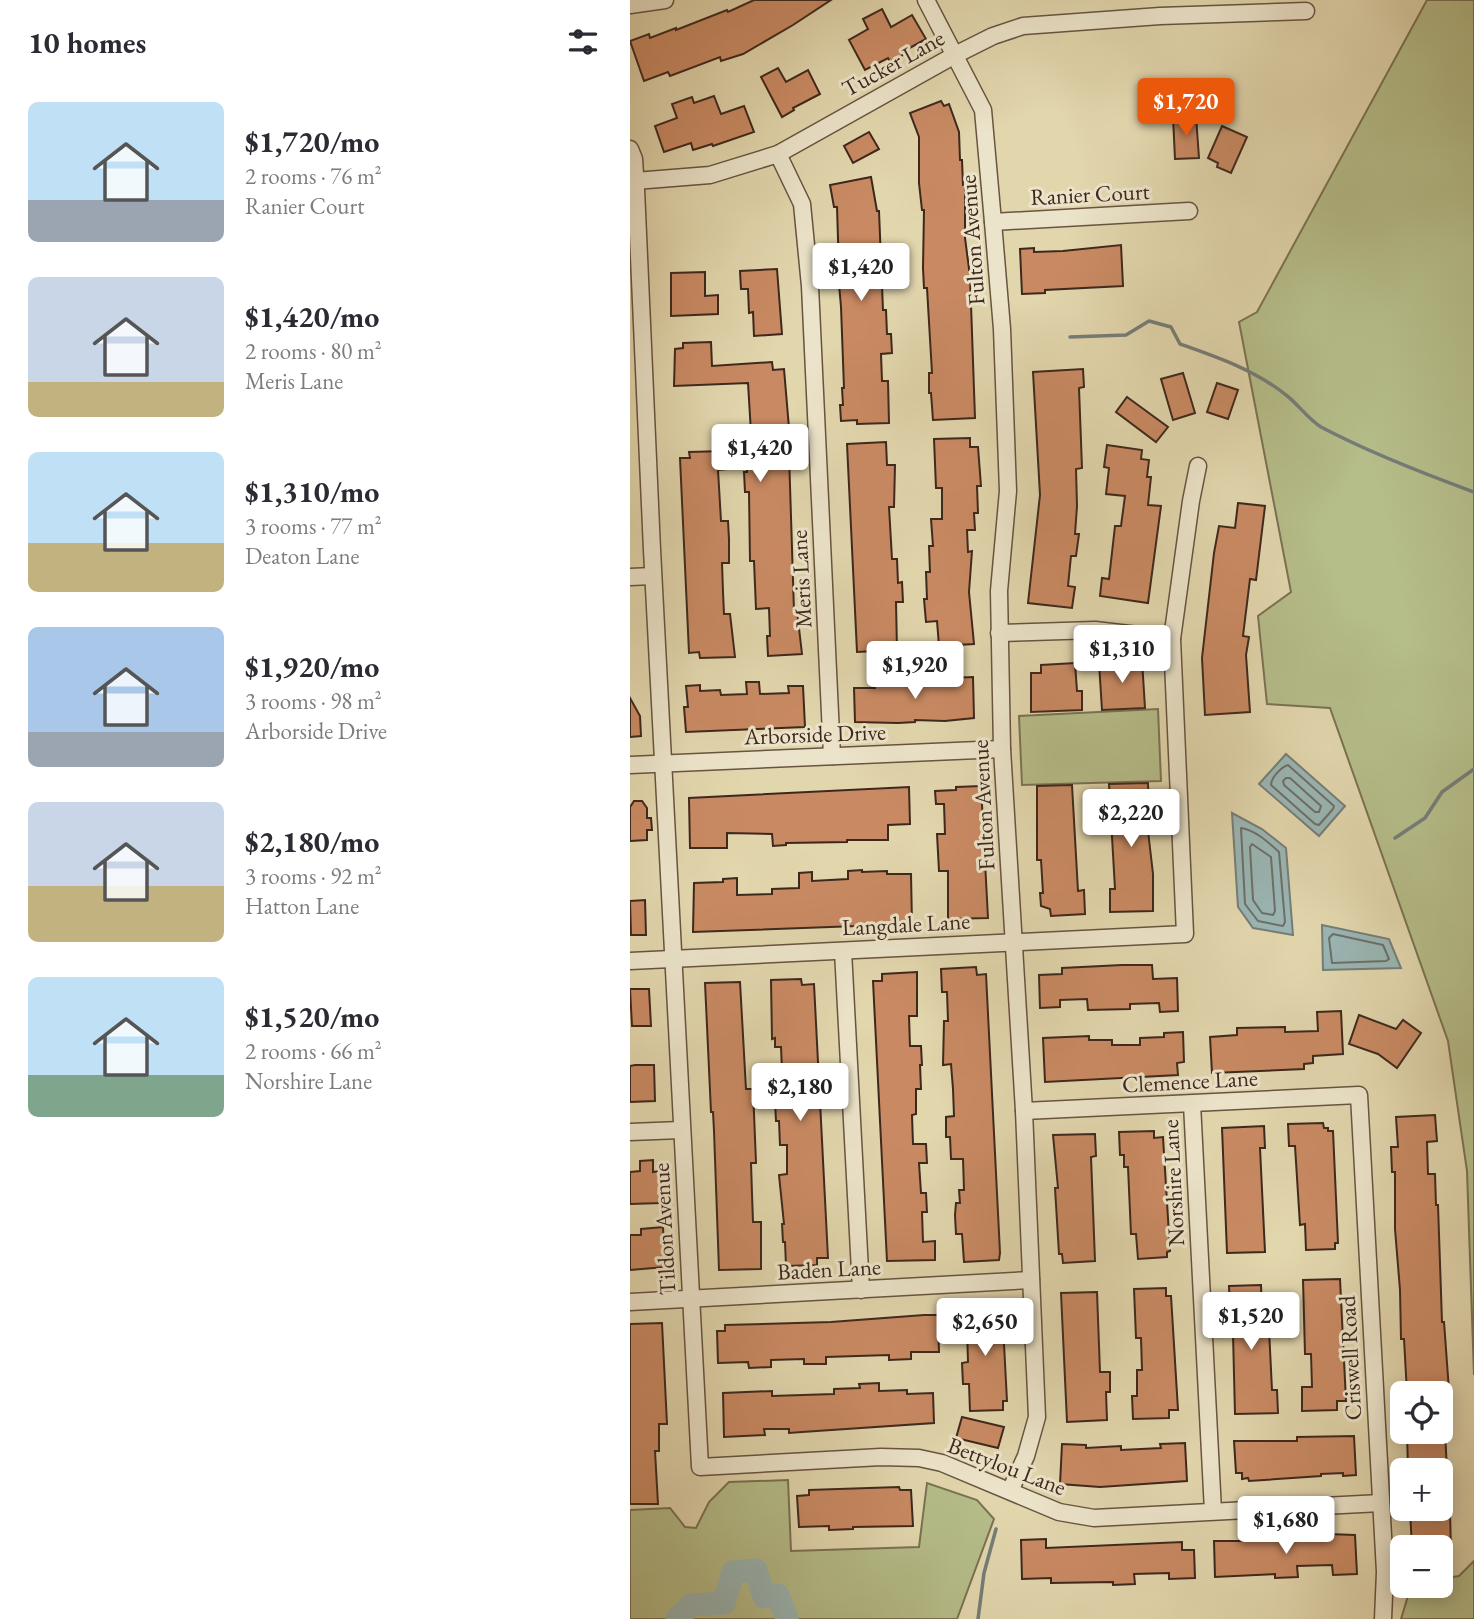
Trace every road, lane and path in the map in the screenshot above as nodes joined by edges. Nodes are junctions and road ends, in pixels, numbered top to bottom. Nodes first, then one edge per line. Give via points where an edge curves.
1 (665, 0) edge
2 (926, 0) edge
3 (630, 5) edge
4 (1306, 11) dead end
5 (955, 55) junction
6 (630, 149) edge
7 (778, 154) junction
8 (635, 181) junction
9 (1189, 211) dead end
10 (993, 222) junction
11 (637, 405) edge
12 (1199, 466) dead end
13 (653, 576) junction
14 (630, 577) edge
15 (999, 633) junction
16 (1172, 639) junction
17 (1002, 749) junction
18 (832, 755) junction
19 (663, 764) junction
20 (630, 765) edge
21 (1014, 940) junction
22 (843, 951) junction
23 (674, 958) junction
24 (630, 961) edge
25 (1359, 1095) joint
26 (1192, 1104) junction
27 (1024, 1111) junction
28 (681, 1130) junction
29 (630, 1132) edge
30 (1031, 1280) junction
31 (861, 1290) junction
32 (691, 1300) junction
33 (630, 1302) edge
34 (700, 1467) joint
35 (1010, 1491) junction
36 (1381, 1503) junction
37 (1213, 1511) junction
38 (1382, 1619) edge

1 - 3 street
2 - 5 street, Fulton Avenue
4 - 5 street, Tucker Lane via 1023,26
5 - 7 street, Tucker Lane
5 - 10 street, Fulton Avenue via 983,110
6 - 8 street, Tildon Avenue
7 - 8 street, Tucker Lane via 710,175
7 - 18 street, Meris Lane via 802,204 810,286
8 - 11 street, Tildon Avenue
9 - 10 street, Ranier Court
10 - 15 street, Fulton Avenue via 1008,491
11 - 13 street, Tildon Avenue
12 - 16 street
13 - 14 street
13 - 19 street, Tildon Avenue
15 - 16 street via 1095,630
15 - 17 street, Fulton Avenue
16 - 21 street, Langdale Lane via 1185,934
17 - 18 street, Arborside Drive
17 - 21 street, Fulton Avenue
18 - 19 street, Arborside Drive
19 - 20 street, Arborside Drive
19 - 23 street, Tildon Avenue
21 - 22 street, Langdale Lane
21 - 27 street, Fulton Avenue
22 - 23 street, Langdale Lane
22 - 31 street
23 - 24 street, Langdale Lane
23 - 28 street, Tildon Avenue
25 - 26 street, Clemence Lane
25 - 36 street, Criswell Road
26 - 27 street, Clemence Lane
26 - 37 street, Norshire Lane
27 - 30 street, Fulton Avenue
28 - 29 street
28 - 32 street, Tildon Avenue
30 - 31 street, Baden Lane
30 - 35 street, Fulton Avenue via 1037,1417
31 - 32 street, Baden Lane
32 - 33 street, Baden Lane
32 - 34 street, Tildon Avenue
34 - 35 street, Bettylou Lane via 919,1458
35 - 37 street, Bettylou Lane via 1059,1512 1094,1518
36 - 37 street, Bettylou Lane
36 - 38 street, Criswell Road

